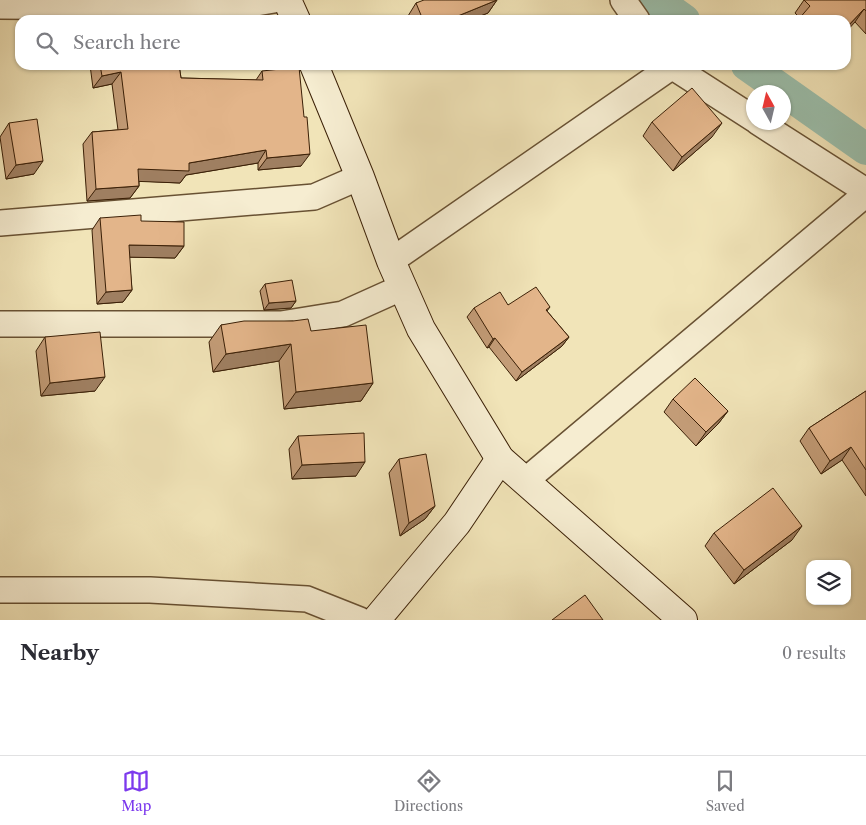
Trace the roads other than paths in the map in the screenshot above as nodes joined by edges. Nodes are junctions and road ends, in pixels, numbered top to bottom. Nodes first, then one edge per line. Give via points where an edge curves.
1 (274, 0) edge
2 (287, 0) edge
3 (623, 0) edge
4 (0, 6) edge
5 (294, 15) edge
6 (634, 15) edge
7 (316, 70) edge
8 (665, 70) edge
9 (677, 70) edge
10 (746, 114) edge
11 (770, 130) edge
12 (360, 177) junction
13 (866, 193) edge
14 (0, 223) edge
15 (391, 262) junction
16 (403, 287) junction
17 (0, 324) edge
18 (500, 459) junction
19 (525, 481) junction
20 (0, 590) edge
21 (360, 620) edge
22 (376, 620) edge
23 (683, 620) edge

1 - 4 street via 226,8
2 - 5 street
3 - 6 street
7 - 12 street
8 - 15 street
9 - 10 street
11 - 13 street
12 - 14 street via 314,197
12 - 15 street
13 - 19 street
15 - 16 street
16 - 17 street via 343,314 280,324
16 - 18 street via 421,329
18 - 19 street
18 - 22 street via 457,523
19 - 23 street
20 - 21 street via 150,590 307,599

